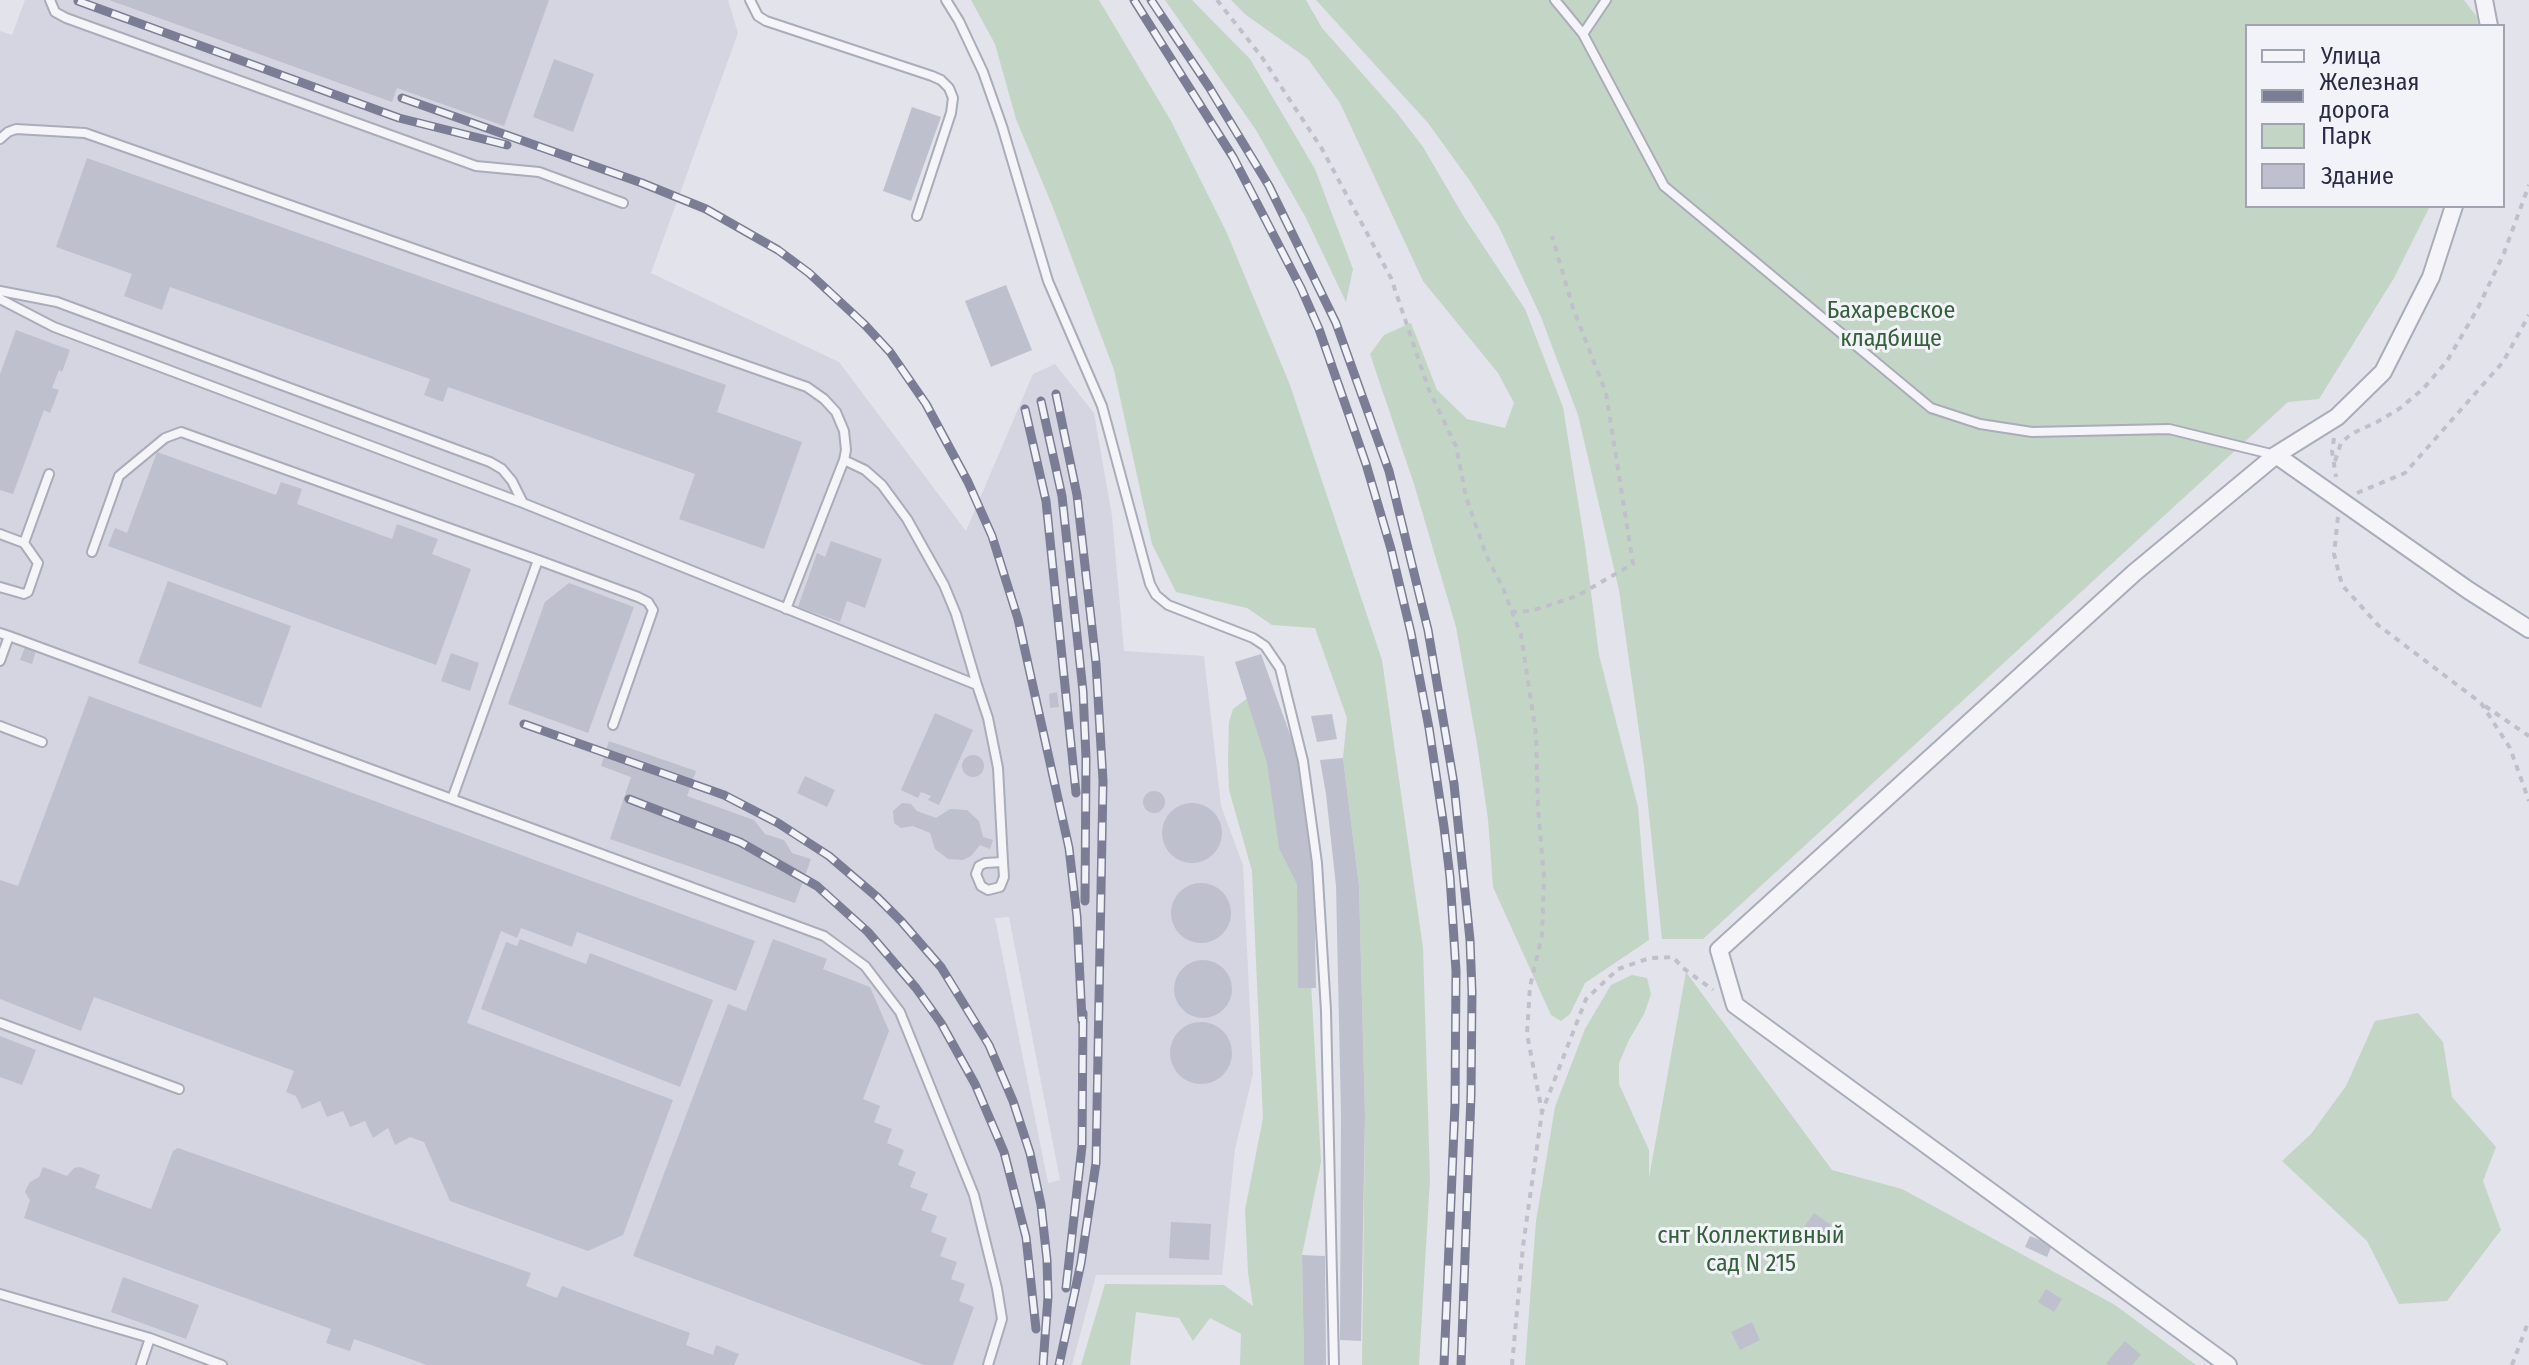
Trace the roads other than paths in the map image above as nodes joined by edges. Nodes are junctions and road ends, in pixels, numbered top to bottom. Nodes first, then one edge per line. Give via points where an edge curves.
1 (50, 0) edge
2 (750, 0) edge
3 (946, 0) edge
4 (1555, 0) edge
5 (1606, 0) edge
6 (2484, 0) edge
7 (2489, 24) edge
8 (1583, 34) junction
9 (0, 139) edge
10 (623, 203) dead end
11 (2453, 208) edge
12 (917, 216) dead end
13 (0, 291) edge
14 (0, 299) edge
15 (2276, 455) junction
16 (844, 460) junction
17 (49, 474) dead end
18 (523, 503) junction
19 (0, 534) edge
20 (24, 543) junction
21 (92, 552) dead end
22 (538, 560) junction
23 (0, 587) edge
24 (786, 609) junction
25 (2529, 629) edge
26 (4, 634) edge
27 (0, 661) edge
28 (977, 685) junction
29 (613, 725) dead end
30 (0, 726) edge
31 (42, 742) dead end
32 (452, 799) junction
33 (1003, 862) dead end
34 (0, 1023) edge
35 (179, 1089) dead end
36 (0, 1294) edge
37 (150, 1338) junction
38 (141, 1365) edge
39 (222, 1365) edge
40 (988, 1365) edge
41 (1334, 1365) edge
42 (2228, 1365) edge

1 - 10 lane via 55,12 66,18 476,166 539,172
2 - 12 lane via 766,21 932,76 949,88 951,113
3 - 41 lane via 987,83 1048,281 1102,406 1150,584 1168,605 1253,638 1280,668 1303,761 1317,863
4 - 8 lane
5 - 8 lane
6 - 7 street
8 - 15 lane via 1664,186 1931,408 1980,424 2032,432 2169,429
9 - 16 lane via 16,129 85,133 799,383 836,412 846,441
11 - 15 street via 2431,277 2383,372 2337,417
13 - 18 lane via 57,302 490,462 512,481
14 - 18 lane via 54,327
15 - 25 street
15 - 42 street via 2134,573 1719,950 1735,1005
16 - 24 lane
16 - 28 lane via 882,485 907,519 950,599
17 - 20 lane
18 - 24 lane
19 - 20 lane
20 - 23 lane via 38,563 28,592
21 - 22 lane via 119,476 165,438 181,432
22 - 29 lane via 638,597 653,610
22 - 32 lane
24 - 28 lane
26 - 27 lane
26 - 32 lane
28 - 33 lane via 998,768
30 - 31 lane
32 - 40 lane via 824,936 865,966 900,1012 974,1195 1002,1319
34 - 35 lane
36 - 37 lane
37 - 38 lane
37 - 39 lane

